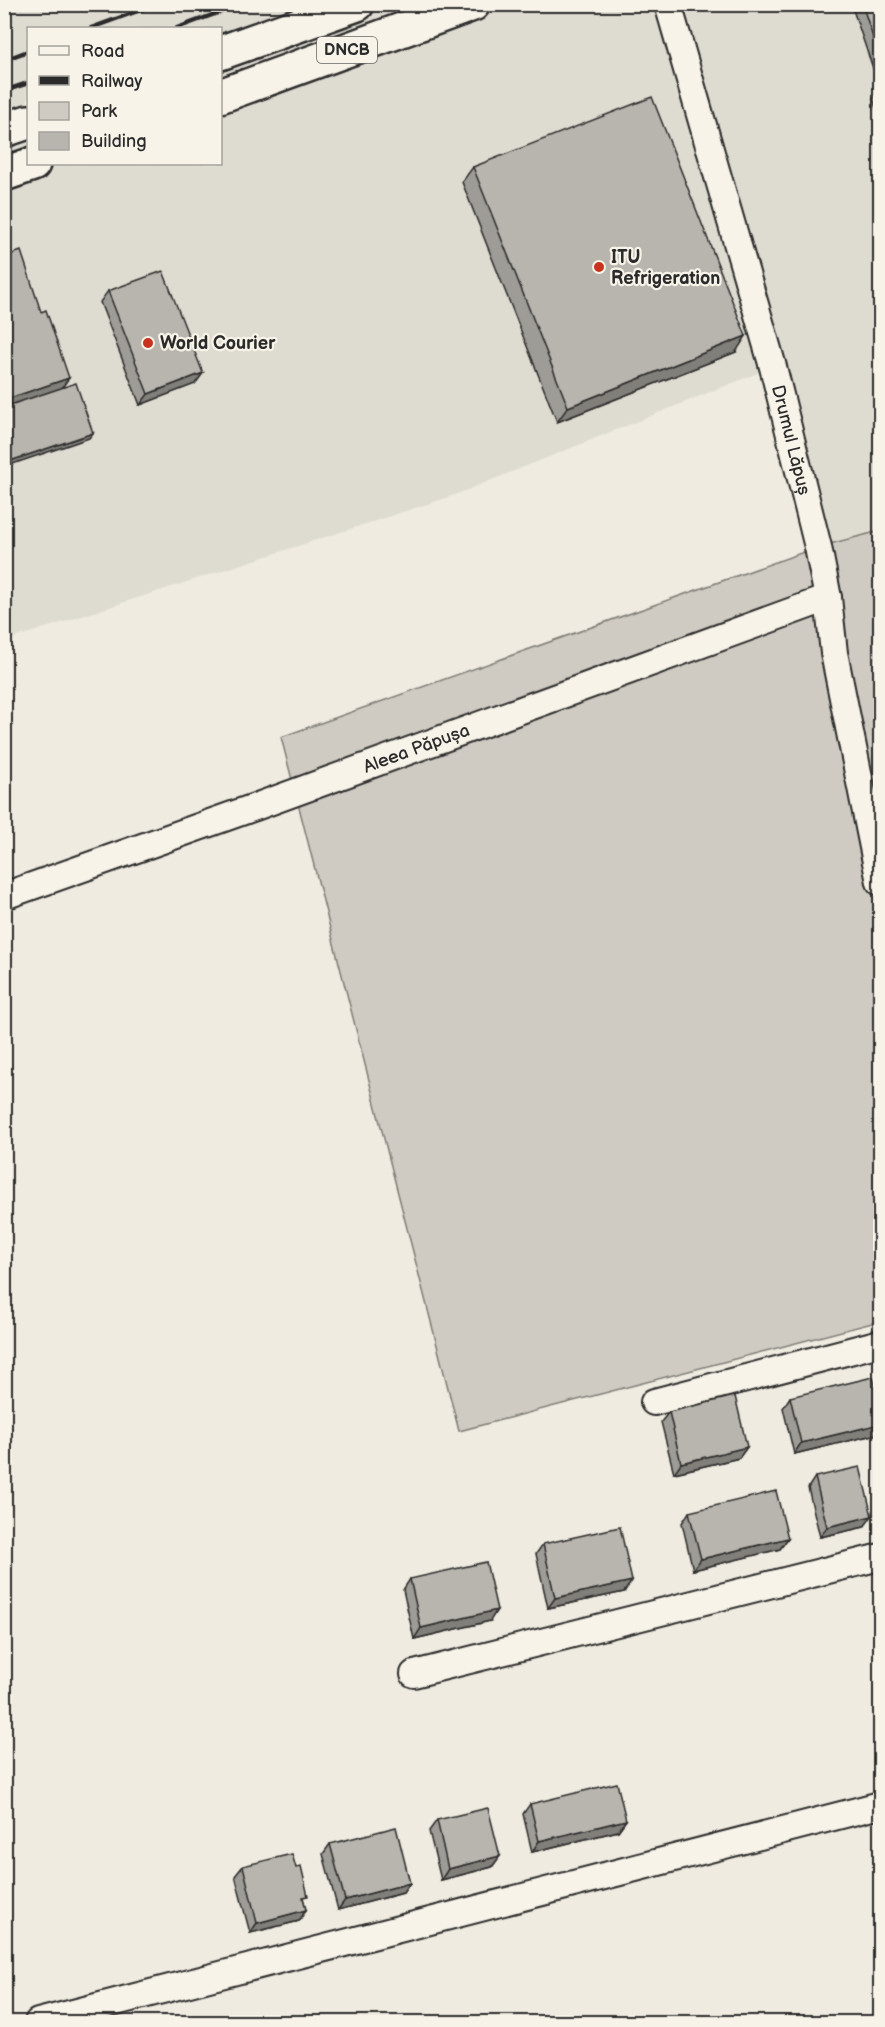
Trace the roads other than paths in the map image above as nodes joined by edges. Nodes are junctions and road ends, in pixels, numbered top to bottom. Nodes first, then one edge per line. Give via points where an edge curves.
1 (357, 4) edge
2 (473, 4) edge
3 (668, 4) edge
4 (222, 52) edge
5 (222, 95) edge
6 (27, 122) edge
7 (4, 130) edge
8 (30, 165) edge
9 (4, 174) edge
10 (828, 598) junction
11 (880, 882) edge
12 (4, 896) edge
13 (880, 1343) edge
14 (654, 1402) dead end
15 (880, 1557) edge
16 (414, 1674) dead end
17 (880, 1805) edge
18 (38, 2022) edge

1 - 4 main road, DNCB
2 - 5 main road, DNCB
3 - 10 street, Drumul Lăpuș via 773,367
6 - 7 main road
8 - 9 main road
10 - 11 street, Drumul Lăpuș via 834,653
10 - 12 street, Aleea Păpușa
13 - 14 street
15 - 16 street
17 - 18 street

